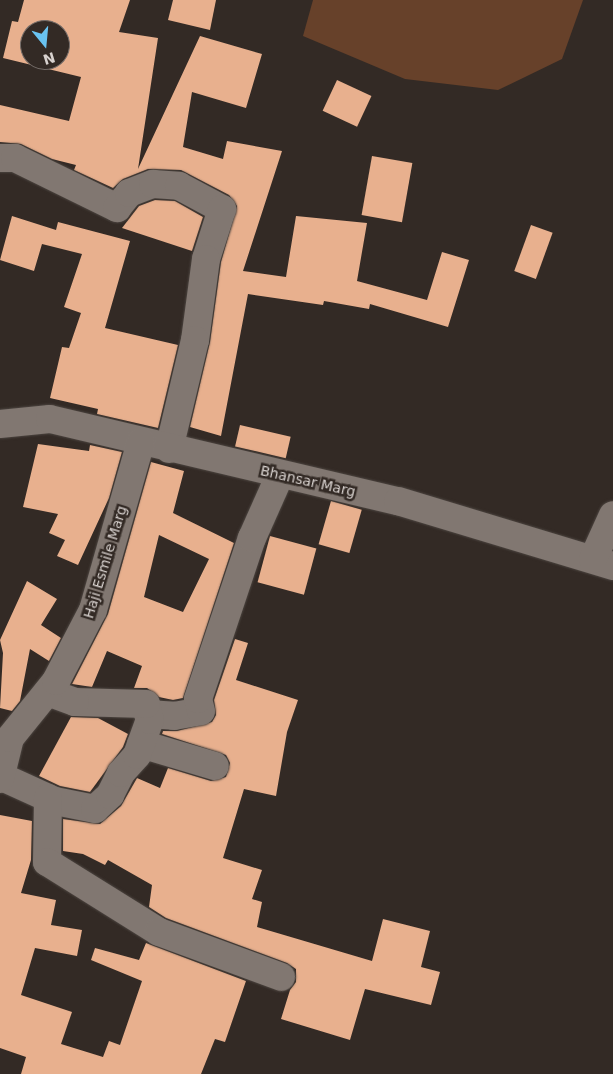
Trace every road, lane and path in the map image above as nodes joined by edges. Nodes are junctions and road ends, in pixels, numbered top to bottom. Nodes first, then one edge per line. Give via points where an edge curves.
1 (0, 158) edge
2 (0, 424) edge
3 (141, 442) junction
4 (169, 449) junction
5 (280, 475) junction
6 (613, 515) edge
7 (603, 562) edge
8 (48, 692) junction
9 (148, 714) junction
10 (5, 733) edge
11 (141, 744) junction
12 (215, 766) dead end
13 (1, 778) edge
14 (48, 798) junction
15 (281, 976) dead end

1 - 4 street via 16,158 117,208 129,193 153,184 179,186 222,209 206,259 191,359
2 - 3 street, Bhansar Marg via 50,419
3 - 4 street, Bhansar Marg
3 - 8 street, Haji Esmile Marg via 93,610
4 - 5 street, Bhansar Marg
5 - 7 street, Bhansar Marg via 398,501
5 - 9 street via 252,538 198,699 201,711 174,716
6 - 7 street
8 - 9 street via 75,702 146,704
8 - 10 street, Haji Esmile Marg
9 - 11 street via 150,720
10 - 13 street, Haji Esmile Marg
11 - 12 street
11 - 14 street via 110,795 95,809
13 - 14 street
14 - 15 street via 47,862 159,932 225,959

